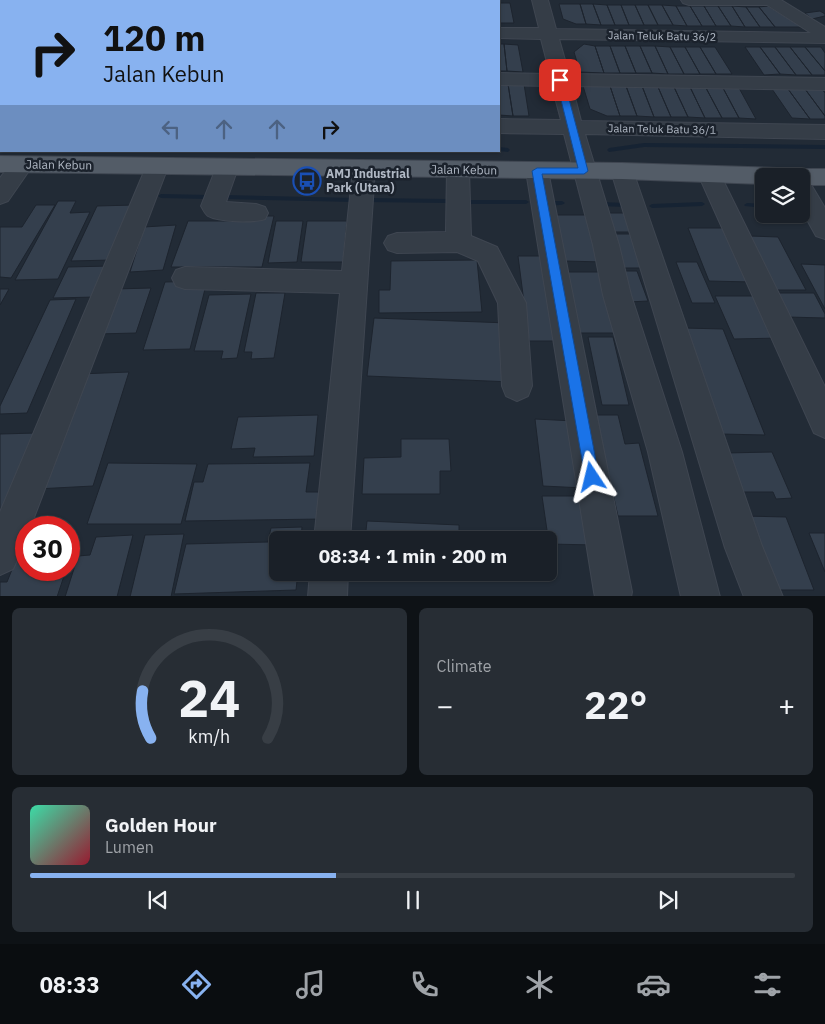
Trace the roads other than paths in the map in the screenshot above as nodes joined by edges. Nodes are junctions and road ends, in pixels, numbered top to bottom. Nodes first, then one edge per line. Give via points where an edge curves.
1 (540, 0) edge
2 (689, 0) edge
3 (771, 0) edge
4 (820, 27) edge
5 (500, 33) edge
6 (548, 34) junction
7 (825, 38) edge
8 (500, 79) edge
9 (560, 80) junction
10 (825, 84) edge
11 (500, 126) edge
12 (572, 127) junction
13 (825, 132) edge
14 (11, 164) edge
15 (157, 167) junction
16 (227, 168) junction
17 (364, 169) junction
18 (458, 170) junction
19 (537, 171) junction
20 (584, 171) junction
21 (622, 171) junction
22 (709, 174) junction
23 (755, 175) edge
24 (810, 177) edge
25 (825, 177) edge
26 (0, 195) edge
27 (810, 203) edge
28 (256, 214) dead end
29 (825, 229) edge
30 (460, 242) junction
31 (397, 243) dead end
32 (185, 278) dead end
33 (353, 282) junction
34 (517, 386) dead end
35 (825, 422) edge
36 (333, 531) edge
37 (0, 556) edge
38 (329, 581) edge
39 (613, 592) dead end
40 (328, 596) edge
41 (701, 596) edge
42 (764, 596) edge

1 - 6 street
2 - 3 street
3 - 4 street
5 - 6 street, Jalan Teluk Batu 36/2
6 - 7 street, Jalan Teluk Batu 36/2
6 - 9 street
8 - 9 street
9 - 10 street
9 - 12 street
11 - 12 street, Jalan Teluk Batu 36/1
12 - 13 street, Jalan Teluk Batu 36/1
12 - 20 street
14 - 15 main road, Jalan Kebun
14 - 26 street
15 - 16 main road, Jalan Kebun
15 - 37 street
16 - 17 main road, Jalan Kebun
16 - 28 street via 213,206 217,210
17 - 18 main road, Jalan Kebun
17 - 33 street
18 - 19 main road, Jalan Kebun
18 - 30 street
19 - 20 main road, Jalan Kebun
19 - 39 street
20 - 21 main road, Jalan Kebun
20 - 41 street via 606,245 616,294 665,452
21 - 22 main road, Jalan Kebun
21 - 42 street via 744,548
22 - 23 main road, Jalan Kebun
22 - 35 street
24 - 25 main road
27 - 29 street
30 - 31 street
30 - 34 street via 488,254 512,303
32 - 33 street
33 - 36 street
38 - 40 street

